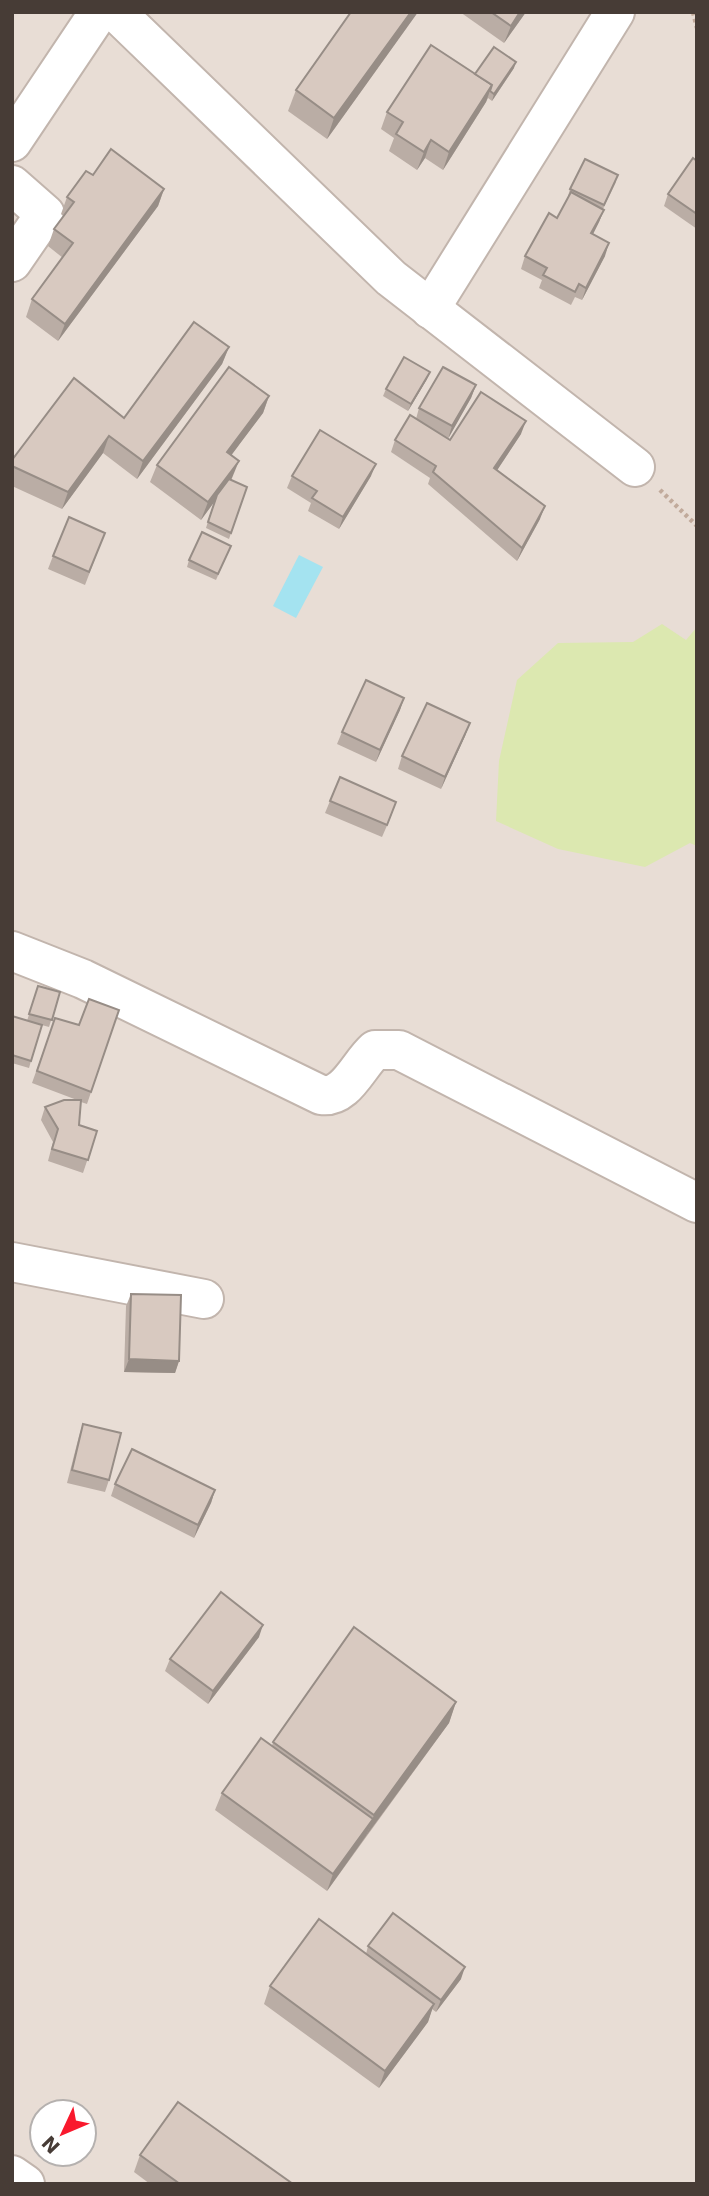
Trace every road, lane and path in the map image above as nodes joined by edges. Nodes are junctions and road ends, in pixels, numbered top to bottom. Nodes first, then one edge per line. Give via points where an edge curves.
1 (99, 12) edge
2 (116, 12) edge
3 (615, 12) edge
4 (693, 12) edge
5 (697, 28) edge
6 (12, 142) edge
7 (12, 185) edge
8 (12, 262) edge
9 (430, 309) junction
10 (635, 467) joint
11 (697, 526) edge
12 (12, 951) edge
13 (697, 1203) edge
14 (12, 1262) edge
15 (204, 1299) dead end
16 (12, 2175) edge
17 (25, 2184) edge

1 - 6 street
2 - 9 street via 391,278
3 - 9 street
4 - 5 path
7 - 8 street via 45,214
9 - 10 street
10 - 11 path
12 - 13 street via 83,979 321,1096 340,1093 374,1050 399,1050
14 - 15 street
16 - 17 street

